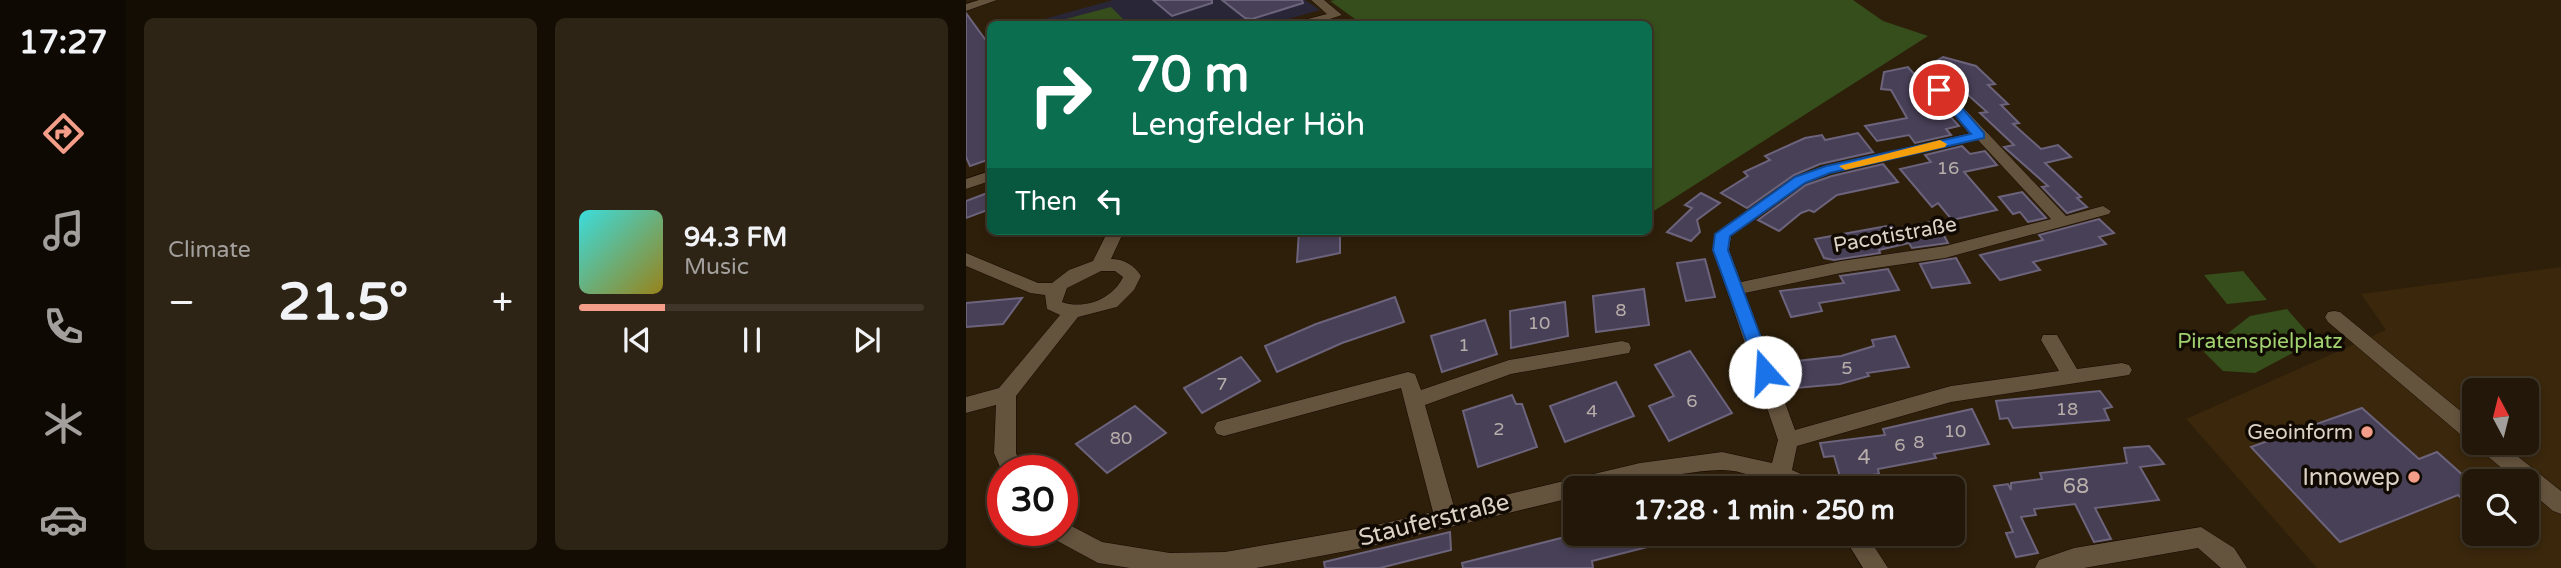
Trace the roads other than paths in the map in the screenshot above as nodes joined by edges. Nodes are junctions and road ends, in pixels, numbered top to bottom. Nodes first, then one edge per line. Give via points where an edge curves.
1 (991, 0) edge
2 (1317, 0) edge
3 (966, 8) edge
4 (1315, 21) edge
5 (1939, 90) dead end
6 (1980, 135) junction
7 (987, 177) edge
8 (966, 184) edge
9 (2103, 211) dead end
10 (2061, 220) junction
11 (1114, 235) edge
12 (966, 259) edge
13 (1100, 265) junction
14 (1055, 289) junction
15 (1736, 289) junction
16 (1072, 312) junction
17 (2334, 317) dead end
18 (2050, 340) dead end
19 (1622, 348) dead end
20 (2122, 370) dead end
21 (2072, 377) junction
22 (1006, 394) junction
23 (1413, 401) junction
24 (966, 405) edge
25 (2462, 424) edge
26 (1224, 428) dead end
27 (1788, 440) junction
28 (1006, 455) edge
29 (2501, 455) edge
30 (1780, 474) junction
31 (1784, 476) edge
32 (2561, 504) edge
33 (1445, 516) junction
34 (1078, 541) edge
35 (1861, 546) edge
36 (1876, 568) edge
37 (2047, 568) edge
38 (2235, 568) edge

1 - 3 street
2 - 4 street via 1336,15
5 - 6 street
6 - 10 street
6 - 15 street via 1800,180 1723,234 1721,250
7 - 8 street
9 - 10 street, Pacotistraße
10 - 15 street, Pacotistraße via 1945,252
11 - 13 street
12 - 14 street via 1036,289
13 - 14 street
13 - 16 street via 1128,269 1130,283 1107,303
14 - 16 street via 1052,306
15 - 27 street
16 - 22 street
17 - 25 street
18 - 21 street
19 - 23 street via 1509,367
20 - 21 street
21 - 27 street via 1951,394
22 - 24 street
22 - 28 street
23 - 26 street via 1408,379
23 - 33 street
27 - 30 street
29 - 32 street
30 - 31 street, Stauferstraße
30 - 33 street, Stauferstraße via 1722,461 1653,470
33 - 34 street, Stauferstraße via 1292,553 1224,563 1170,564 1098,552
35 - 36 street
37 - 38 street via 2201,537

